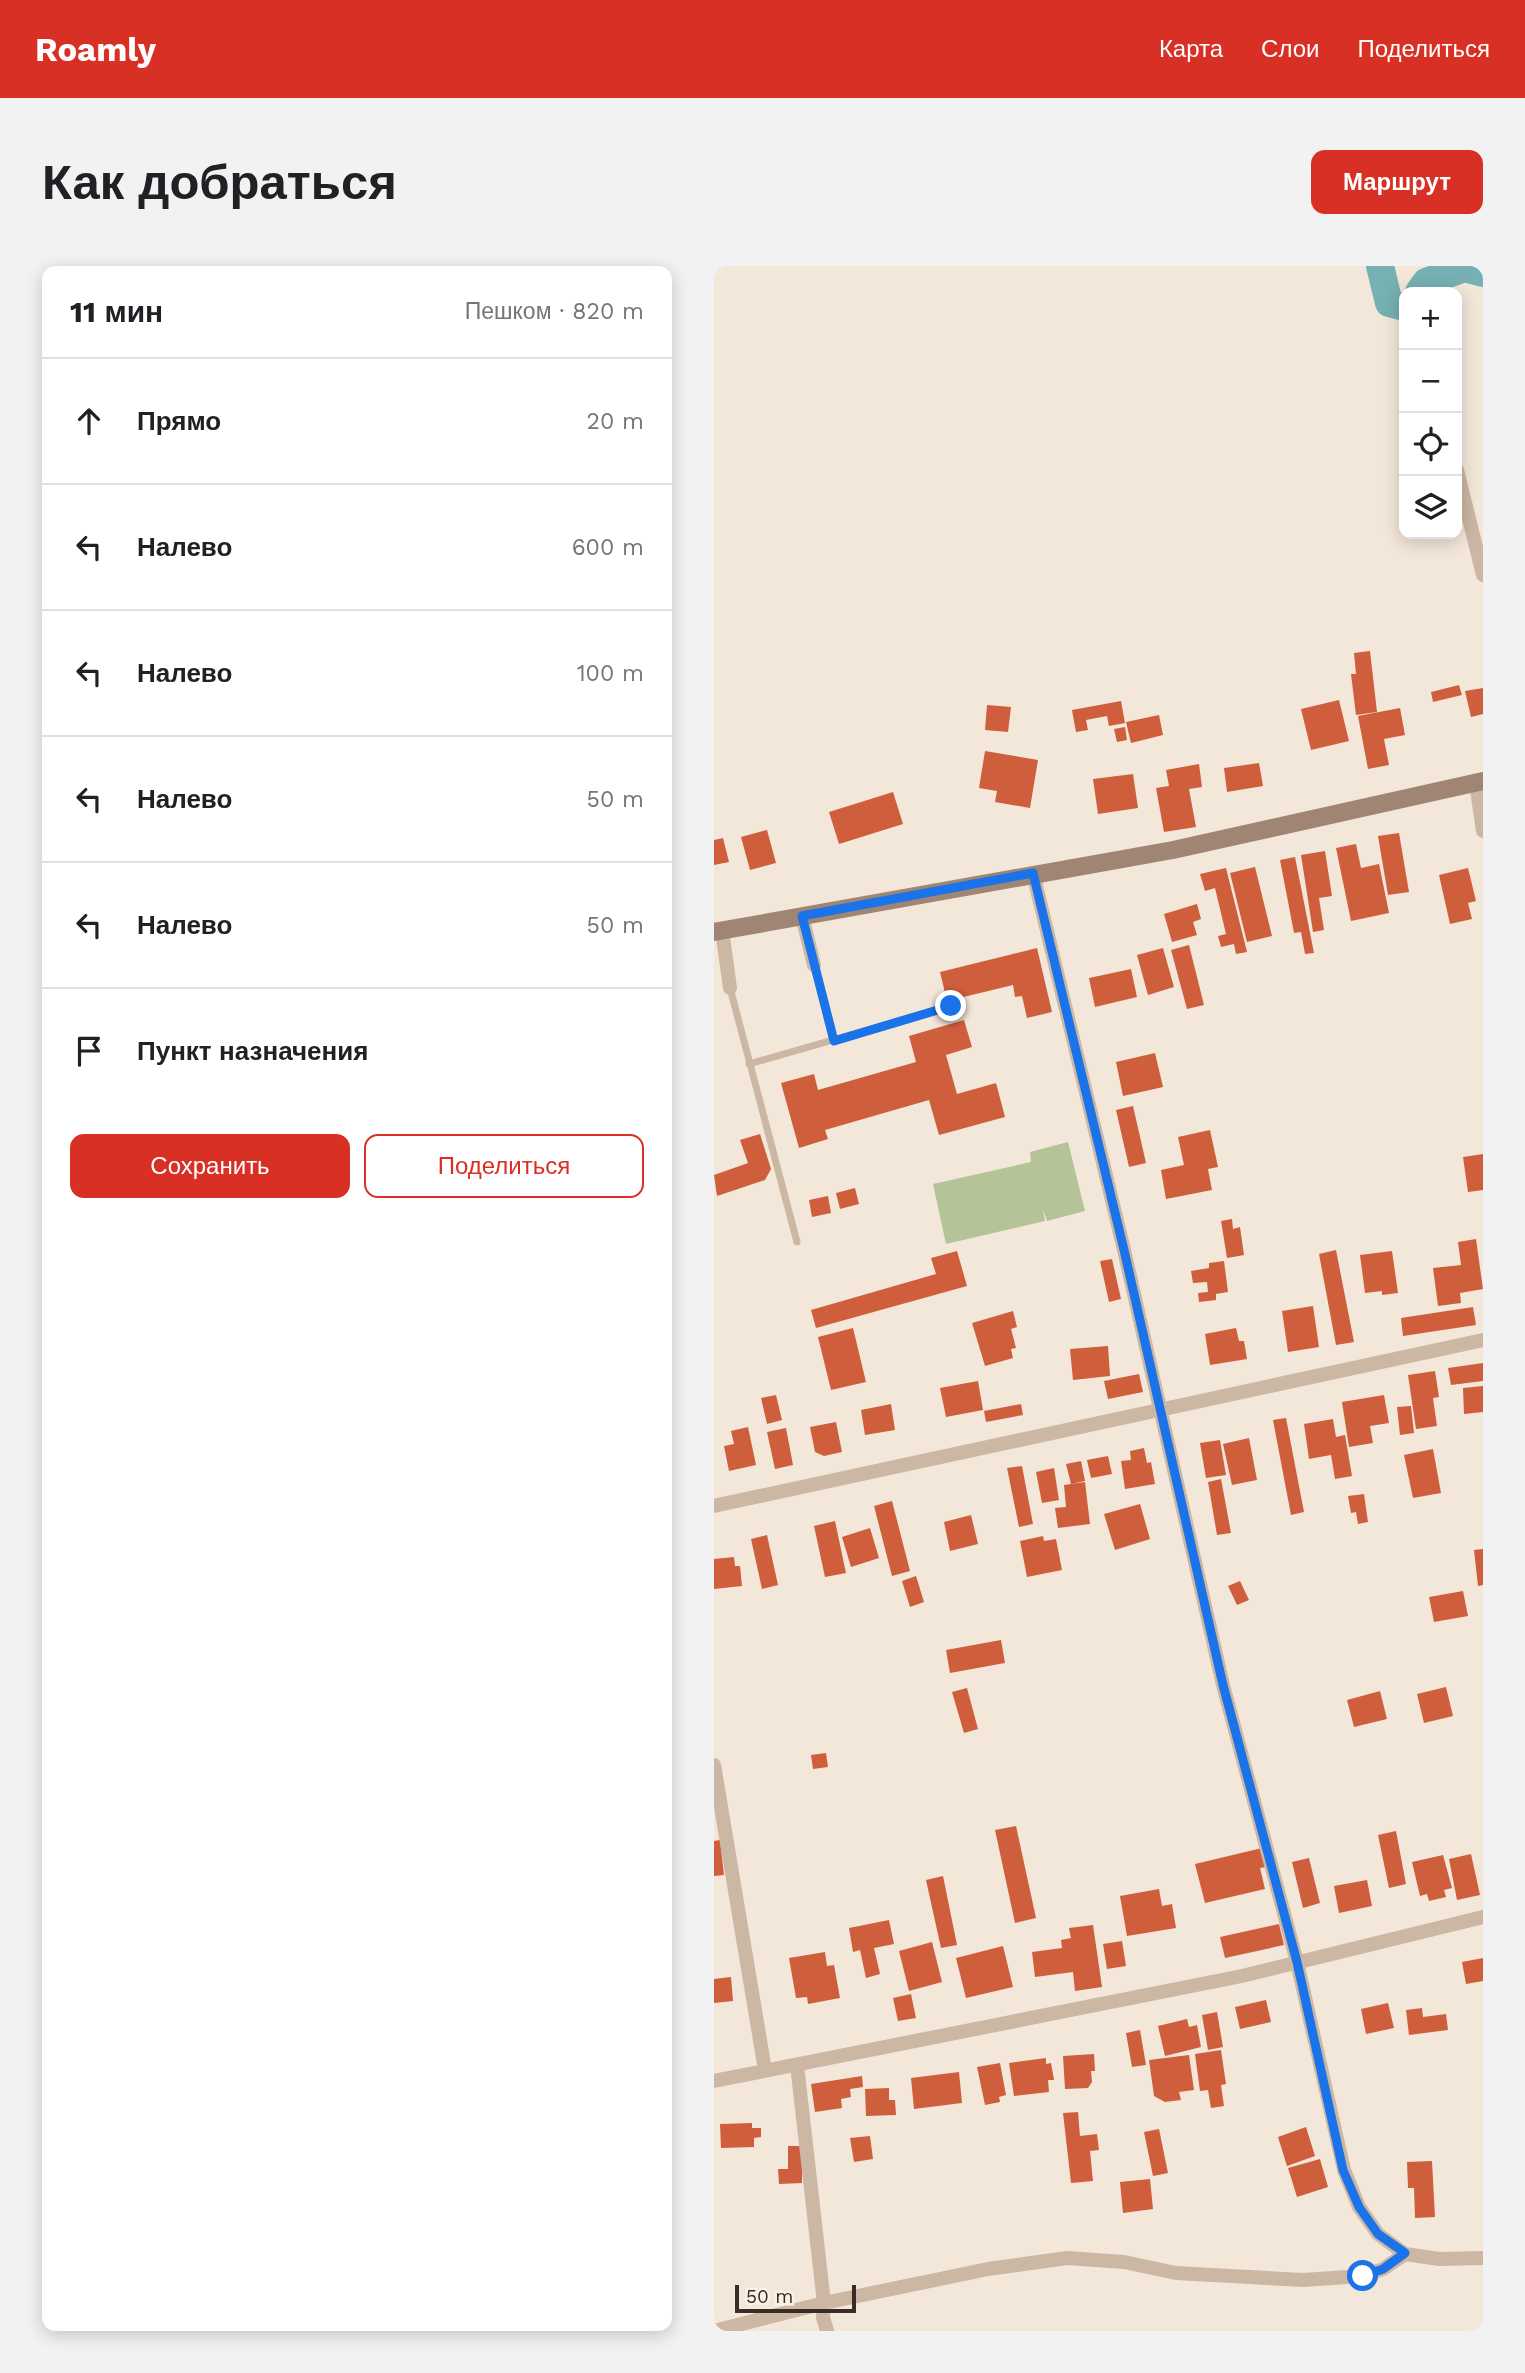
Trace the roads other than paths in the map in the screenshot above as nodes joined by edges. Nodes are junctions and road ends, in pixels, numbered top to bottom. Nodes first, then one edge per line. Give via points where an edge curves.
1 (1458, 476) edge
2 (1483, 575) edge
3 (1479, 782) edge
4 (1483, 831) edge
5 (1033, 873) junction
6 (802, 916) junction
7 (718, 931) edge
8 (814, 965) joint
9 (730, 988) joint
10 (951, 1006) dead end
11 (834, 1041) junction
12 (749, 1064) junction
13 (797, 1242) dead end
14 (1483, 1340) edge
15 (1159, 1409) junction
16 (714, 1506) edge
17 (714, 1765) edge
18 (1483, 1917) edge
19 (1297, 1962) junction
20 (797, 2065) junction
21 (765, 2070) junction
22 (714, 2081) edge
23 (1405, 2253) junction
24 (1483, 2258) edge
25 (824, 2303) junction
26 (714, 2331) edge
27 (827, 2331) edge

1 - 2 street
3 - 4 street
3 - 5 street via 1173,850
5 - 6 street
5 - 15 street
6 - 7 street
6 - 8 street
7 - 9 street
8 - 11 lane
9 - 12 lane
10 - 11 lane
11 - 12 lane
12 - 13 lane
14 - 15 street
15 - 16 street
15 - 19 street via 1223,1685
17 - 21 street
18 - 19 street
19 - 20 street
19 - 23 street via 1343,2170 1359,2207 1378,2234
20 - 21 street
20 - 25 street
21 - 22 street
23 - 24 street via 1439,2259
23 - 25 street via 1363,2276 1303,2280 1176,2273 1124,2262 1067,2258 988,2269
25 - 26 street
25 - 27 street

